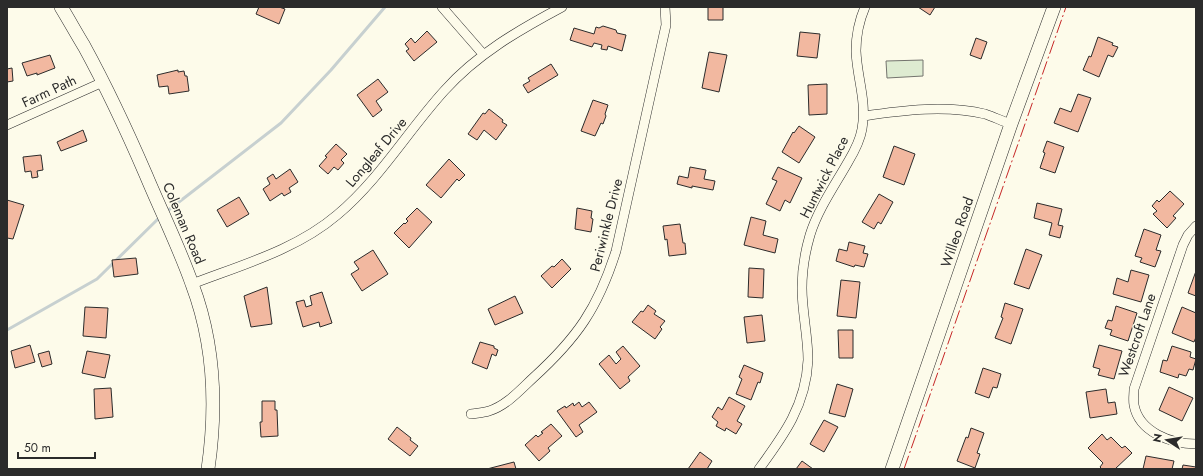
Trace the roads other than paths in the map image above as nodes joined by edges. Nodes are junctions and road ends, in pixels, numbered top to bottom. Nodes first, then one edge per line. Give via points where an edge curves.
1 (61, 7) edge
2 (442, 7) edge
3 (562, 7) edge
4 (665, 7) edge
5 (865, 7) edge
6 (1054, 7) edge
7 (483, 54) junction
8 (103, 82) junction
9 (864, 116) junction
10 (1011, 124) junction
11 (7, 125) edge
12 (1196, 226) edge
13 (192, 284) junction
14 (471, 414) dead end
15 (1196, 444) edge
16 (208, 469) edge
17 (759, 469) edge
18 (892, 469) edge

1 - 8 street, Coleman Road
2 - 7 street
3 - 7 street, Longleaf Drive via 517,31
4 - 14 street, Periwinkle Drive via 666,25 608,278 583,324 552,360 505,403 489,411
5 - 9 street, Huntwick Place via 856,51
6 - 10 street, Willeo Road
7 - 13 street, Longleaf Drive via 443,92 371,182 336,216 314,232 286,247
8 - 11 street, Farm Path
8 - 13 street, Coleman Road
9 - 10 street via 923,109 961,110 985,114
9 - 17 street, Huntwick Place via 857,145 819,214 806,251 802,288 808,361 800,401 785,432
10 - 18 street, Willeo Road
12 - 15 street, Westcroft Lane via 1183,245 1134,389 1134,404 1146,426 1159,436 1182,444
13 - 16 street, Coleman Road via 202,318 212,385 213,422

